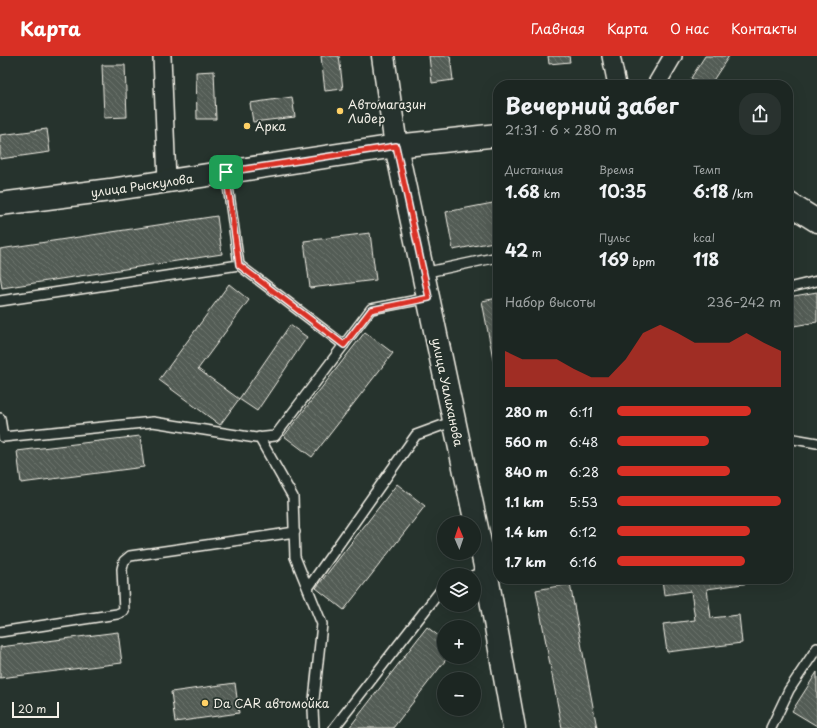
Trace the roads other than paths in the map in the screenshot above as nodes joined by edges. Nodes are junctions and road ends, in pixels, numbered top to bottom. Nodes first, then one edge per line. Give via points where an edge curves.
1 (162, 56) edge
2 (383, 56) edge
3 (612, 56) edge
4 (673, 56) edge
5 (616, 80) edge
6 (659, 80) edge
7 (493, 136) edge
8 (396, 146) junction
9 (226, 172) junction
10 (167, 181) junction
11 (0, 204) edge
12 (793, 206) edge
13 (817, 221) edge
14 (493, 258) edge
15 (239, 265) junction
16 (423, 273) junction
17 (817, 281) edge
18 (793, 287) edge
19 (429, 298) junction
20 (0, 301) edge
21 (344, 345) junction
22 (0, 418) edge
23 (454, 421) junction
24 (1, 437) edge
25 (260, 437) junction
26 (793, 439) edge
27 (817, 443) edge
28 (294, 532) junction
29 (486, 572) edge
30 (308, 588) junction
31 (437, 595) edge
32 (0, 632) edge
33 (817, 648) edge
34 (314, 728) edge
35 (334, 728) edge
36 (514, 728) edge
37 (771, 728) edge

1 - 10 street
2 - 8 street, улица Уалиханова
3 - 5 street
4 - 6 street
7 - 8 street, улица Рыскулова
8 - 9 street, улица Рыскулова
8 - 16 street, улица Уалиханова
9 - 10 street, улица Рыскулова
9 - 15 lane
10 - 11 street, улица Рыскулова
12 - 13 street
14 - 16 lane
15 - 20 lane
15 - 21 lane
16 - 19 street, улица Уалиханова
17 - 18 lane
19 - 21 lane via 371,310
19 - 23 street, улица Уалиханова
21 - 25 lane via 275,436
22 - 24 lane
23 - 29 street, улица Уалиханова
23 - 30 lane via 416,435
24 - 25 lane via 153,422
25 - 28 lane via 293,497
26 - 27 lane
28 - 30 lane via 295,557
28 - 32 lane via 130,556 124,561 122,569 124,611
29 - 36 street, улица Уалиханова
30 - 34 lane via 322,624 313,709
31 - 35 lane
33 - 37 lane via 788,690

